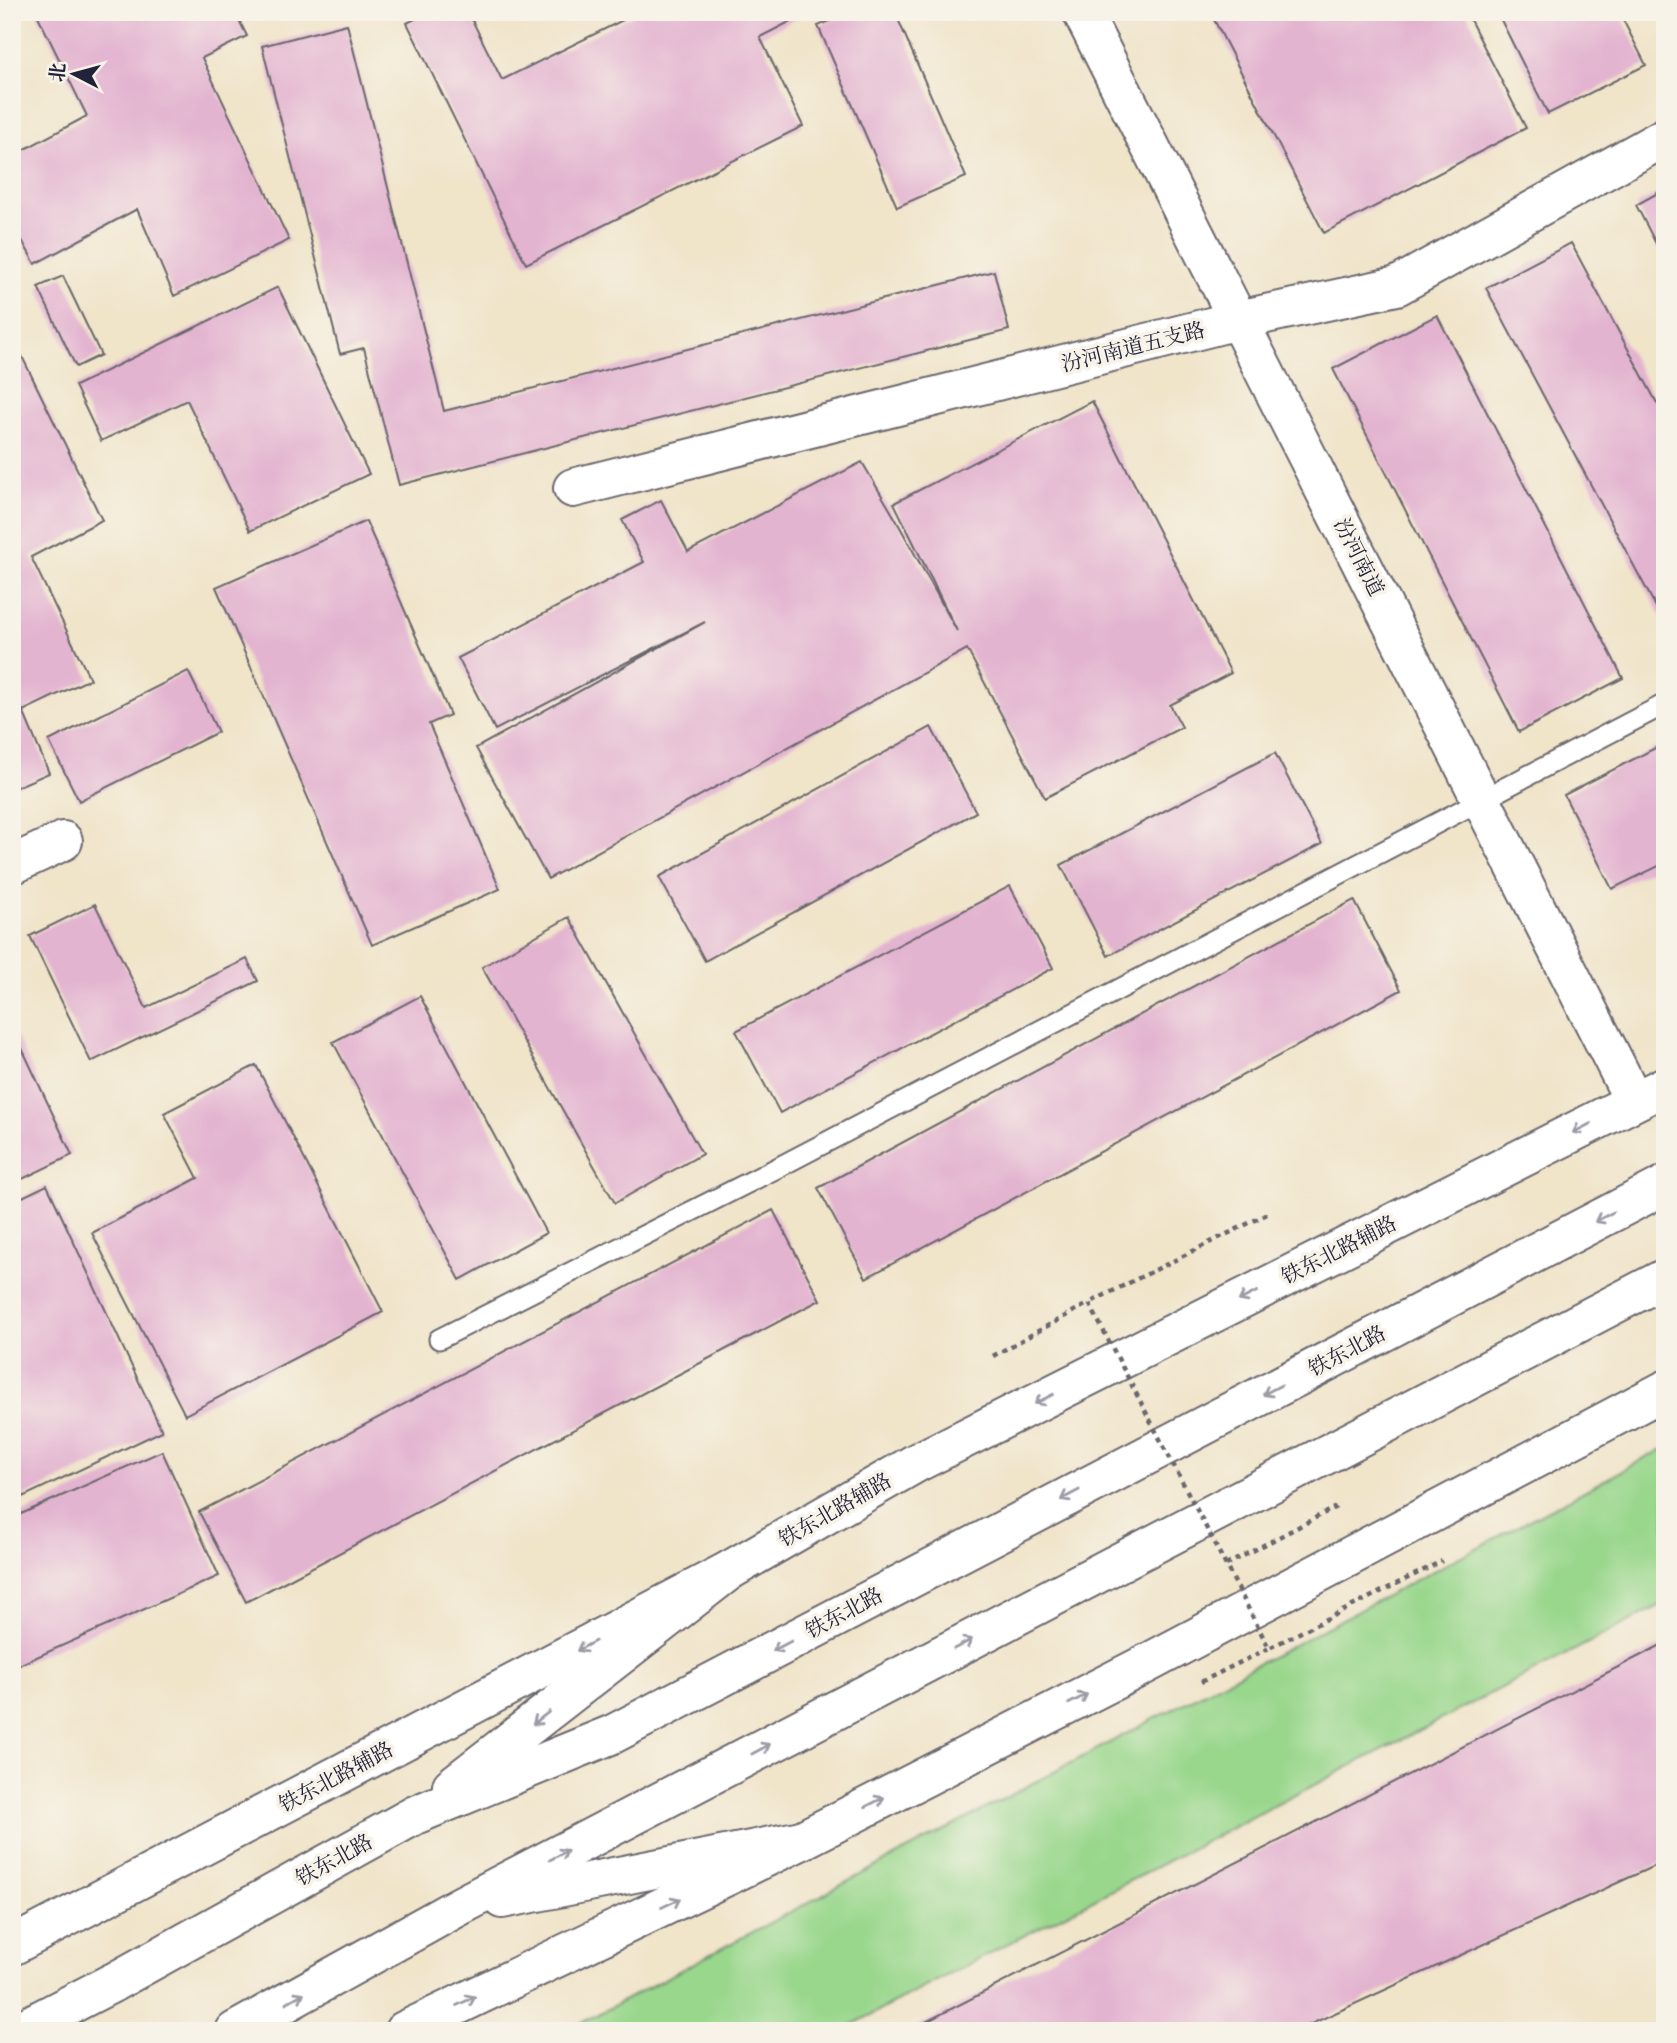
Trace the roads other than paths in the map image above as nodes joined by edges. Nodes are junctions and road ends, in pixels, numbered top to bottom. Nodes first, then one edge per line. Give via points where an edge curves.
1 (1082, 12) edge
2 (1665, 136) edge
3 (1238, 320) junction
4 (573, 488) dead end
5 (1665, 704) edge
6 (1482, 799) junction
7 (63, 841) dead end
8 (12, 865) edge
9 (1649, 1094) edge
10 (1665, 1185) edge
11 (1665, 1278) edge
12 (439, 1339) dead end
13 (1665, 1390) edge
14 (730, 1570) junction
15 (415, 1815) junction
16 (802, 1840) junction
17 (458, 1907) junction
18 (12, 1946) edge
19 (19, 2031) edge
20 (235, 2031) edge
21 (404, 2031) edge

1 - 3 main road, 汾河南道
2 - 3 main road, 汾河南道五支路 via 1398,286
3 - 4 main road, 汾河南道五支路
3 - 6 main road, 汾河南道
5 - 6 lane
6 - 9 main road, 汾河南道
6 - 12 lane via 777,1168
7 - 8 main road
9 -> 14 main road, 铁东北路辅路 via 916,1463
10 -> 15 main road, 铁东北路 via 613,1734
17 -> 11 main road
16 -> 13 main road
14 -> 15 main road
14 -> 18 main road, 铁东北路辅路
15 - 19 main road, 铁东北路
16 - 17 main road
21 -> 16 main road
20 -> 17 main road

